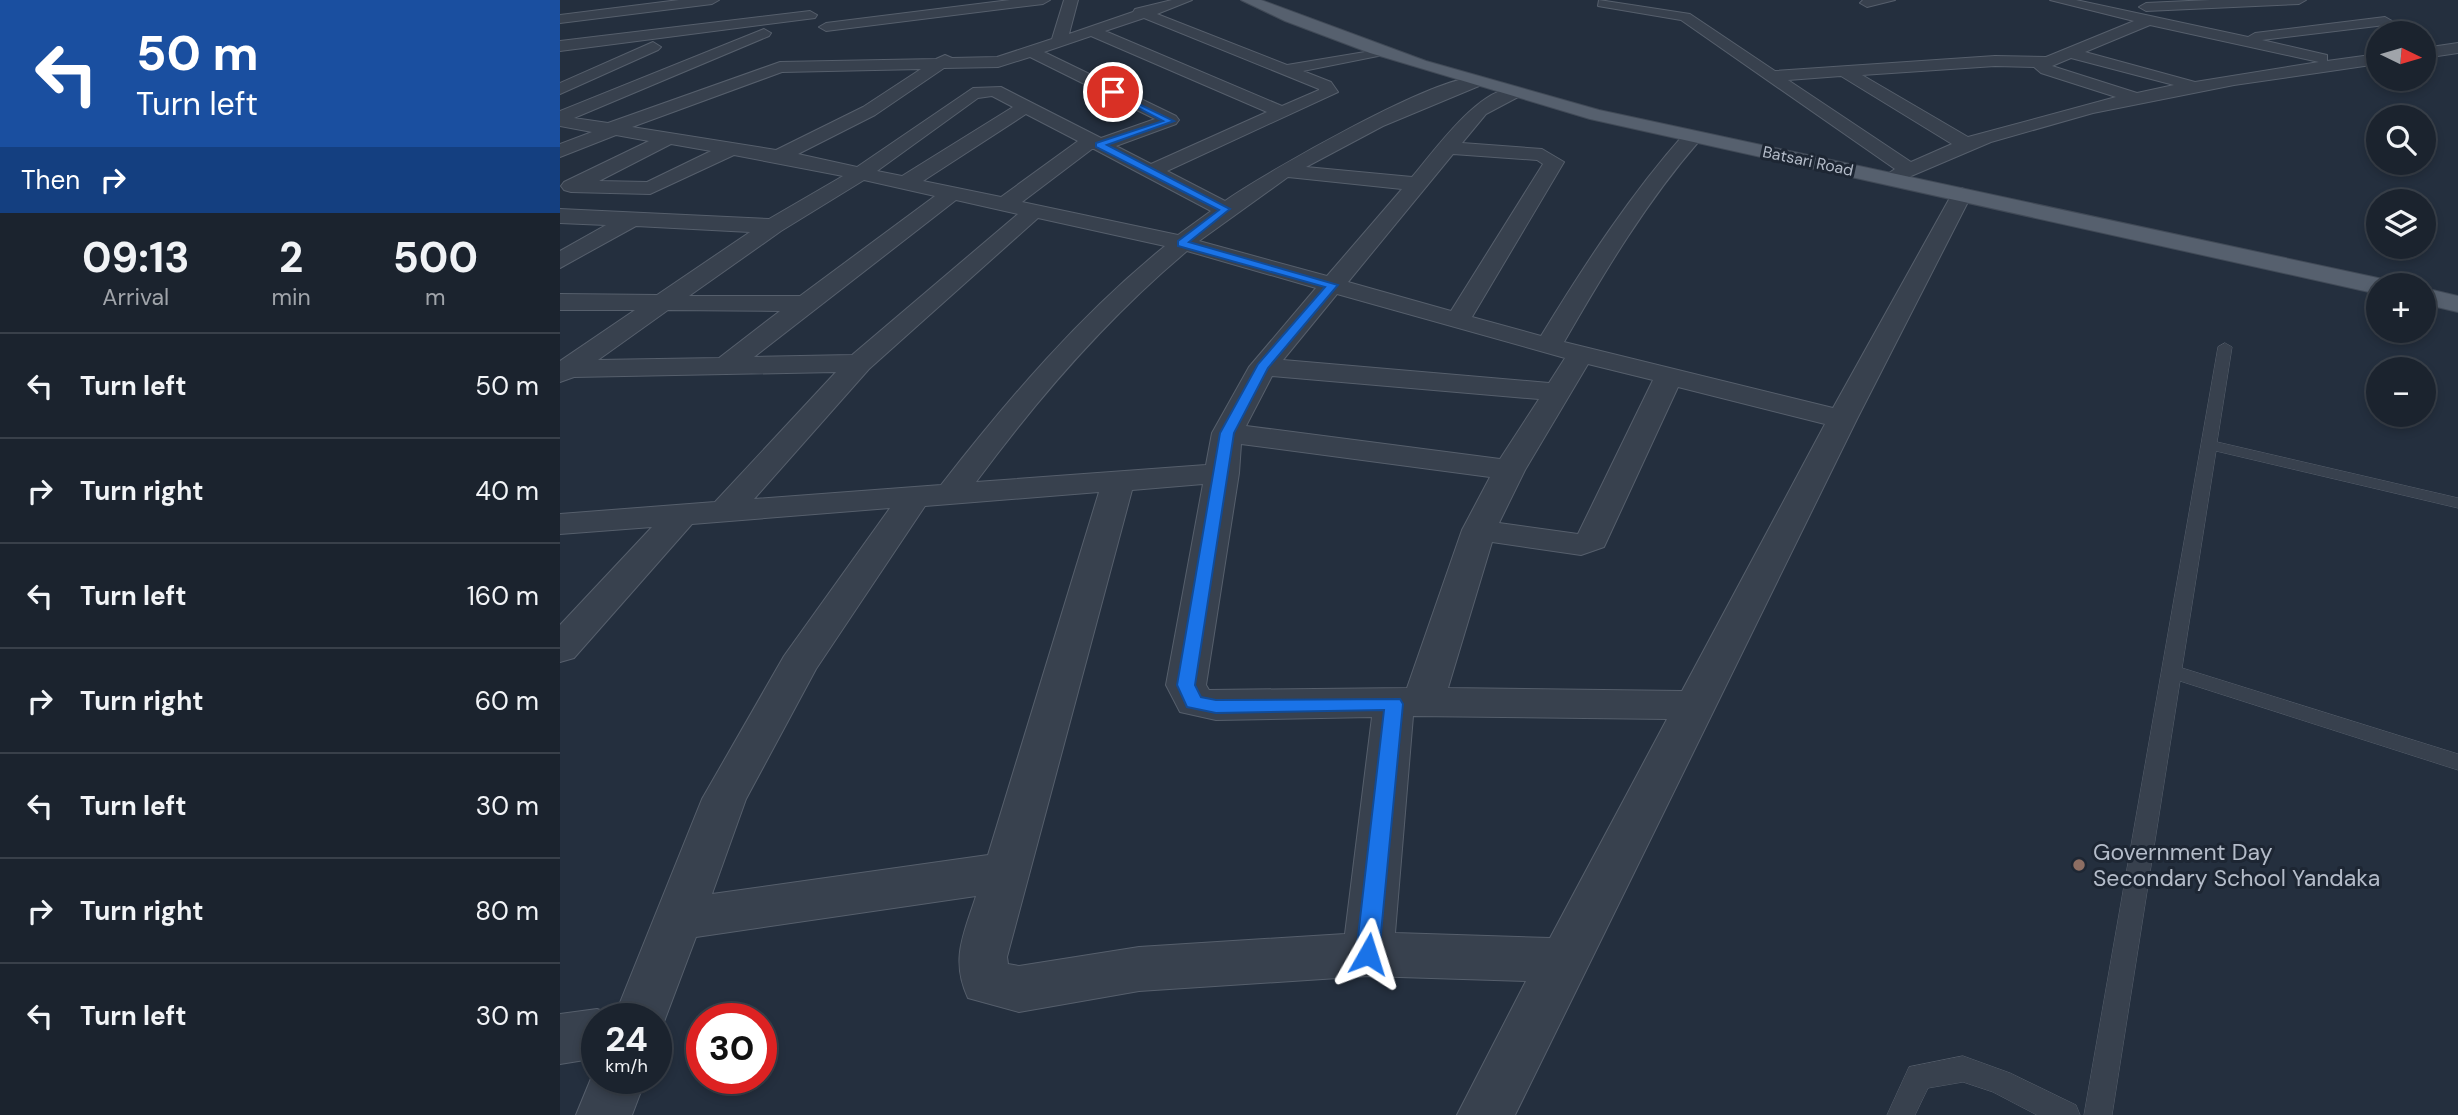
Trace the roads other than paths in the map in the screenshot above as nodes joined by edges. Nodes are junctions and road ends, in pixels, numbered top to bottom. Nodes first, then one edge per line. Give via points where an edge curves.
1 (712, 0) edge
2 (797, 0) edge
3 (1043, 0) edge
4 (1071, 0) edge
5 (1185, 0) edge
6 (1248, 0) edge
7 (1888, 0) edge
8 (2057, 0) edge
9 (2123, 0) edge
10 (2299, 0) edge
11 (1601, 1) edge
12 (1867, 3) dead end
13 (1010, 4) junction
14 (1140, 12) junction
15 (942, 13) junction
16 (2145, 14) junction
17 (810, 15) junction
18 (1052, 16) junction
19 (560, 19) edge
20 (775, 19) junction
21 (1629, 21) dead end
22 (2366, 23) edge
23 (826, 27) junction
24 (928, 30) dead end
25 (1091, 31) junction
26 (1706, 31) junction
27 (1682, 32) dead end
28 (632, 37) junction
29 (2238, 40) junction
30 (1054, 42) junction
31 (999, 45) dead end
32 (560, 46) edge
33 (653, 47) junction
34 (913, 47) dead end
35 (2458, 48) edge
36 (723, 50) junction
37 (950, 50) junction
38 (1031, 51) junction
39 (2436, 51) edge
40 (1378, 52) junction
41 (2070, 53) junction
42 (1244, 54) junction
43 (2366, 60) edge
44 (2047, 62) junction
45 (899, 63) junction
46 (2345, 63) junction
47 (831, 64) junction
48 (1172, 65) junction
49 (1286, 70) junction
50 (1845, 72) junction
51 (1776, 76) junction
52 (1474, 82) junction
53 (1219, 85) junction
54 (2198, 86) junction
55 (560, 89) edge
56 (1182, 92) dead end
57 (1512, 93) junction
58 (1158, 97) dead end
59 (2136, 98) junction
60 (1134, 102) junction
61 (1024, 108) junction
62 (1282, 112) junction
63 (560, 119) edge
64 (613, 128) junction
65 (1233, 136) junction
66 (1693, 136) junction
67 (671, 137) junction
68 (1259, 140) dead end
69 (1095, 143) junction
70 (1284, 144) dead end
71 (1968, 145) junction
72 (732, 148) junction
73 (1447, 148) junction
74 (560, 151) edge
75 (1322, 151) junction
76 (779, 156) junction
77 (1151, 171) junction
78 (1287, 171) junction
79 (860, 174) junction
80 (1899, 174) junction
81 (905, 183) junction
82 (1416, 184) junction
83 (567, 187) edge
84 (951, 193) junction
85 (1962, 194) junction
86 (1004, 205) junction
87 (1226, 209) junction
88 (1034, 211) junction
89 (560, 216) edge
90 (632, 219) junction
91 (772, 226) junction
92 (1182, 243) junction
93 (560, 261) edge
94 (2366, 283) edge
95 (1333, 285) junction
96 (2436, 299) edge
97 (560, 302) edge
98 (658, 304) junction
99 (806, 304) junction
100 (2458, 304) edge
101 (1457, 320) junction
102 (1548, 346) junction
103 (2225, 347) dead end
104 (1581, 354) junction
105 (859, 363) junction
106 (725, 366) junction
107 (1263, 367) junction
108 (563, 371) edge
109 (1669, 376) junction
110 (1556, 392) junction
111 (1842, 419) junction
112 (1227, 433) junction
113 (2210, 445) junction
114 (1509, 470) junction
115 (1223, 473) junction
116 (1118, 481) junction
117 (933, 494) junction
118 (2458, 503) edge
119 (726, 510) junction
120 (683, 514) junction
121 (560, 524) edge
122 (1479, 530) junction
123 (560, 649) edge
124 (2172, 672) junction
125 (1408, 703) junction
126 (1696, 705) junction
127 (2458, 762) edge
128 (1006, 872) junction
129 (677, 919) junction
130 (1368, 954) junction
131 (1565, 960) junction
132 (646, 1003) edge
133 (581, 1036) edge
134 (560, 1039) edge
135 (612, 1094) edge
136 (604, 1115) edge
137 (1485, 1115) edge
138 (1900, 1115) edge
139 (2066, 1115) edge
140 (2098, 1115) edge

1 - 19 street
2 - 17 street
3 - 13 street
4 - 18 street
5 - 14 street
6 - 40 main road, Batsari Road
7 - 12 street
8 - 16 street
9 - 16 street
10 - 16 street
11 - 21 street
11 - 26 street via 1666,11
13 - 15 street
13 - 18 street via 1003,18
14 - 25 street
14 - 42 street
15 - 23 street
15 - 24 street
16 - 29 street
16 - 41 street
17 - 20 street
17 - 23 street
18 - 30 street
20 - 28 street
20 - 36 street via 764,33
22 - 29 street
23 - 47 street via 842,42 845,53
25 - 30 street
25 - 48 street
26 - 27 street
26 - 51 street
28 - 32 street
28 - 33 street
29 - 46 street
30 - 31 street
30 - 38 street
33 - 36 street
33 - 55 street
34 - 45 street
35 - 39 street
36 - 63 street
37 - 38 street via 998,62
37 - 45 street
37 - 76 street via 869,111
38 - 60 street
40 - 49 street
40 - 52 main road, Batsari Road
41 - 44 street
41 - 54 street
42 - 48 street
42 - 49 street
43 - 46 street
44 - 50 street via 1995,61
44 - 59 street via 2041,65 2047,70
45 - 47 street
46 - 54 street
47 - 64 street via 780,67
48 - 53 street
49 - 62 street via 1325,86 1329,92
50 - 51 street
50 - 71 street
51 - 80 street
52 - 57 main road, Batsari Road
52 - 75 street via 1409,106
53 - 56 street
53 - 62 street
54 - 59 street
57 - 66 main road, Batsari Road
57 - 73 street via 1480,110
58 - 60 street
59 - 71 street
60 - 69 street via 1170,121
61 - 69 street
61 - 79 street via 995,91 973,93
61 - 81 street
62 - 65 street
63 - 64 street
64 - 67 street
64 - 74 street
65 - 68 street
65 - 77 street
66 - 80 main road, Batsari Road
66 - 102 street via 1616,232
67 - 72 street
67 - 83 street
69 - 77 street
69 - 86 street
70 - 75 street
71 - 80 street
72 - 76 street
72 - 83 street via 650,188
73 - 82 street
73 - 101 street via 1542,155 1554,162
75 - 78 street
76 - 79 street
77 - 87 street
78 - 82 street
78 - 87 street
79 - 81 street
79 - 91 street
80 - 85 main road, Batsari Road
81 - 84 street
82 - 95 street
84 - 86 street
84 - 99 street
85 - 94 main road, Batsari Road
85 - 111 street
86 - 88 street
87 - 92 street
88 - 92 street
88 - 105 street
89 - 90 street
90 - 91 street
90 - 93 street
91 - 98 street
92 - 95 street
92 - 117 street via 1102,318
95 - 101 street
95 - 107 street
96 - 100 main road
97 - 98 street
98 - 99 street
98 - 108 street
99 - 106 street
101 - 102 street
102 - 104 street
103 - 113 lane
104 - 109 street
104 - 110 street
105 - 106 street
105 - 119 street
106 - 108 street
107 - 110 street
107 - 112 street
109 - 111 street
109 - 122 street via 1592,540 1581,545
110 - 114 street
111 - 126 street
112 - 114 street
112 - 115 street
113 - 118 lane
113 - 124 lane
114 - 122 street
115 - 116 street
115 - 125 street via 1186,685 1194,702 1216,706
116 - 117 street
116 - 128 street
117 - 119 street
117 - 129 street via 798,665 724,799
119 - 120 street
120 - 121 street
120 - 123 street
122 - 125 street
124 - 127 lane
124 - 140 lane
125 - 126 street
125 - 130 street
126 - 131 street
128 - 129 street
128 - 130 street via 982,957 986,982 1019,989 1139,969
129 - 132 street
130 - 131 street
131 - 137 street
133 - 134 street
135 - 136 street
138 - 139 lane via 1919,1076 1963,1069

